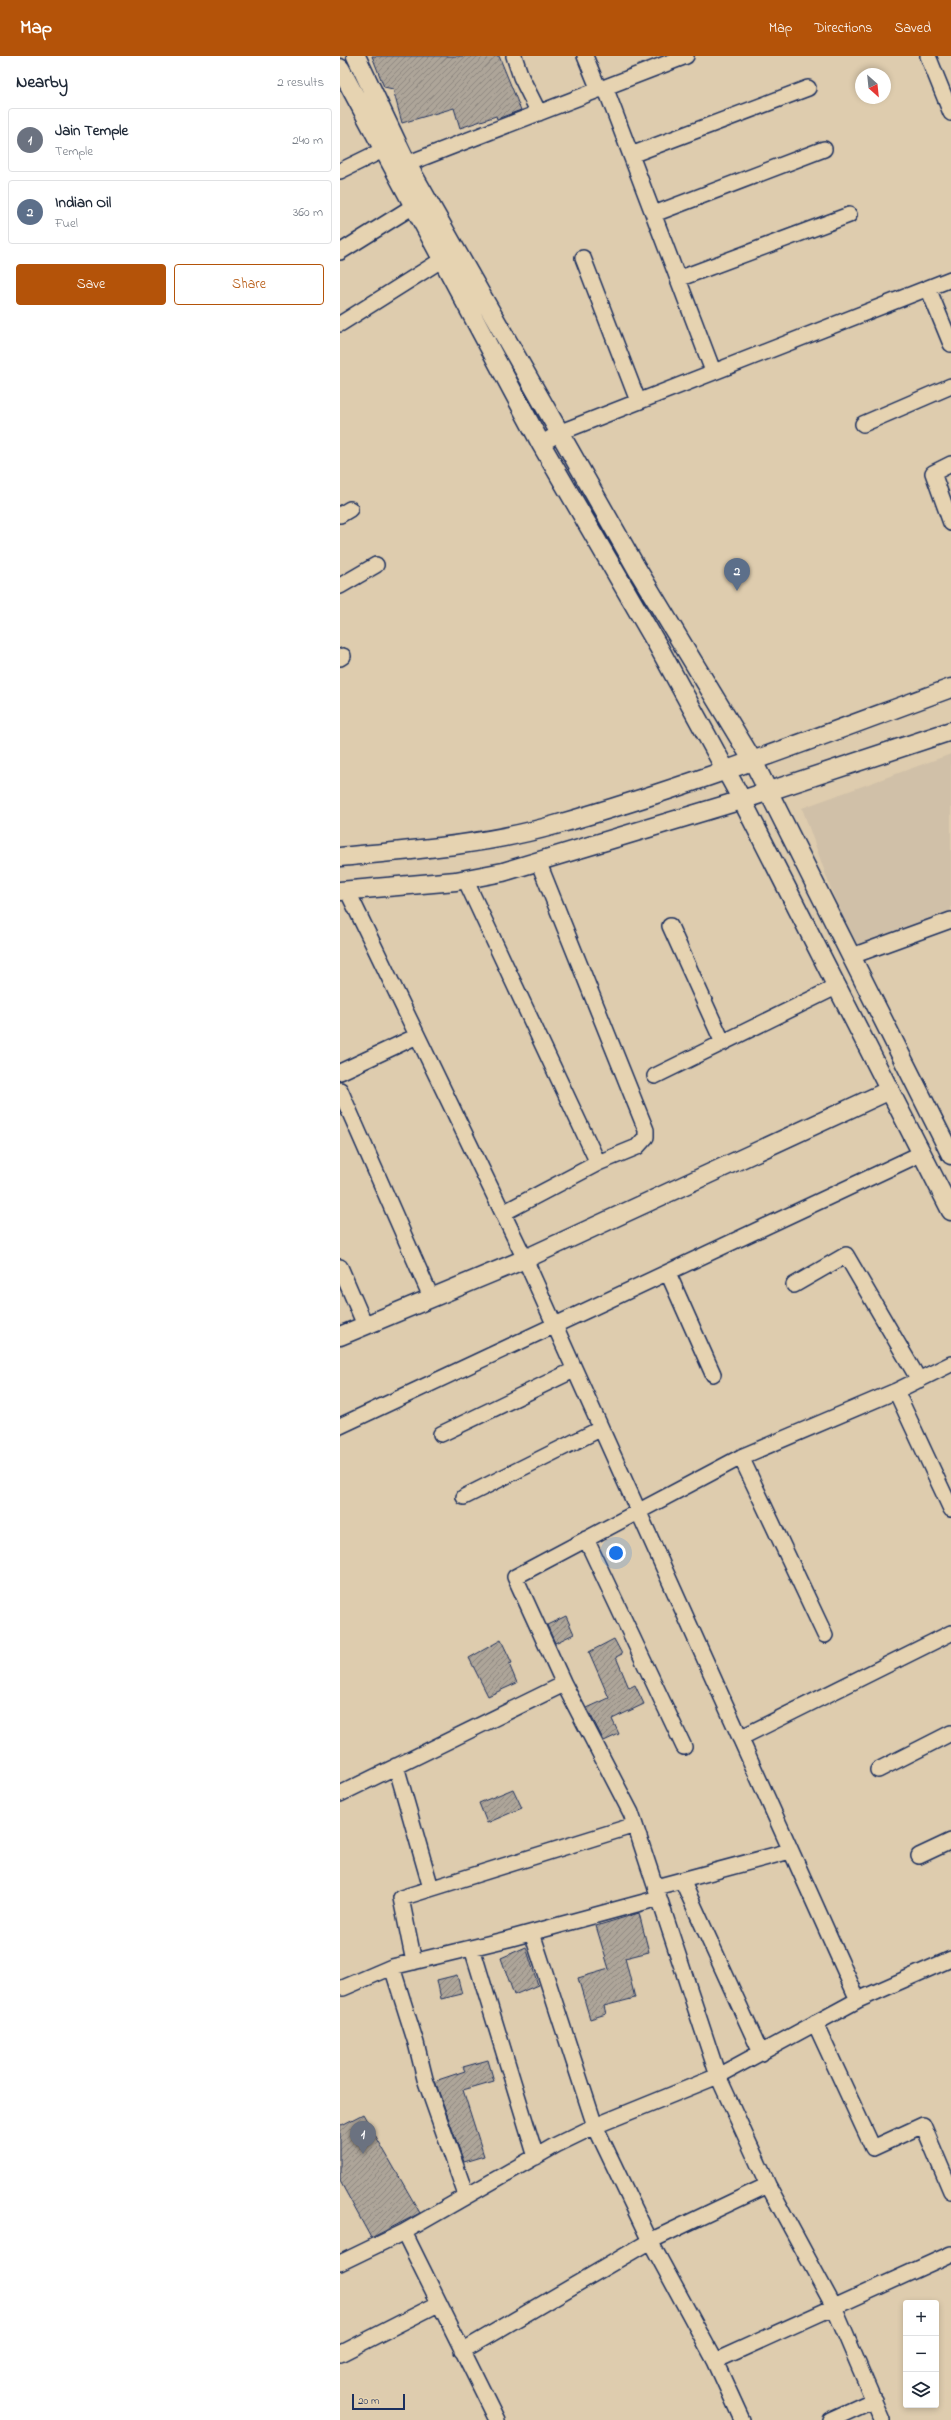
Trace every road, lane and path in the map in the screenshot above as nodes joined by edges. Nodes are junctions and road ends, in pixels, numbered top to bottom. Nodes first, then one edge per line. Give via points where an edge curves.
1 (356, 56) edge
2 (514, 56) edge
3 (585, 56) edge
4 (686, 56) edge
5 (928, 56) edge
6 (666, 60) edge
7 (340, 68) edge
8 (808, 88) dead end
9 (602, 89) junction
10 (539, 113) junction
11 (951, 113) edge
12 (824, 148) dead end
13 (383, 150) junction
14 (631, 155) junction
15 (400, 166) junction
16 (340, 171) edge
17 (412, 207) junction
18 (654, 214) junction
19 (849, 215) dead end
20 (340, 252) edge
21 (583, 258) dead end
22 (443, 259) junction
23 (678, 279) junction
24 (951, 279) edge
25 (928, 288) junction
26 (340, 324) edge
27 (951, 344) edge
28 (713, 371) junction
29 (951, 386) edge
30 (638, 401) junction
31 (863, 424) dead end
32 (560, 432) junction
33 (541, 444) junction
34 (951, 464) edge
35 (951, 523) edge
36 (376, 565) dead end
37 (340, 586) edge
38 (951, 688) edge
39 (951, 731) edge
40 (753, 761) junction
41 (725, 770) junction
42 (768, 791) junction
43 (742, 800) junction
44 (340, 857) edge
45 (538, 861) junction
46 (465, 879) junction
47 (344, 890) edge
48 (951, 920) edge
49 (670, 926) dead end
50 (852, 956) junction
51 (838, 986) junction
52 (417, 1036) junction
53 (723, 1043) junction
54 (340, 1071) edge
55 (655, 1076) dead end
56 (340, 1090) edge
57 (890, 1090) junction
58 (920, 1154) junction
59 (951, 1155) edge
60 (598, 1163) junction
61 (951, 1211) edge
62 (503, 1213) junction
63 (525, 1259) junction
64 (340, 1267) edge
65 (668, 1273) junction
66 (794, 1285) dead end
67 (432, 1298) junction
68 (365, 1325) junction
69 (555, 1326) junction
70 (340, 1336) edge
71 (951, 1364) edge
72 (574, 1370) junction
73 (713, 1374) dead end
74 (919, 1380) junction
75 (896, 1391) junction
76 (340, 1426) edge
77 (600, 1429) junction
78 (441, 1434) dead end
79 (740, 1457) junction
80 (464, 1497) dead end
81 (951, 1509) edge
82 (637, 1512) junction
83 (586, 1539) junction
84 (951, 1633) edge
85 (825, 1634) dead end
86 (564, 1684) junction
87 (951, 1733) edge
88 (740, 1738) junction
89 (684, 1747) dead end
90 (396, 1766) junction
91 (878, 1770) dead end
92 (340, 1794) edge
93 (635, 1825) junction
94 (951, 1841) edge
95 (790, 1851) junction
96 (919, 1856) dead end
97 (682, 1880) junction
98 (431, 1888) junction
99 (658, 1893) junction
100 (532, 1932) junction
101 (472, 1948) junction
102 (951, 1959) edge
103 (414, 1962) junction
104 (392, 1967) junction
105 (343, 1988) dead end
106 (858, 2000) junction
107 (815, 2023) junction
108 (760, 2053) junction
109 (718, 2076) junction
110 (595, 2126) junction
111 (536, 2156) junction
112 (768, 2186) junction
113 (951, 2191) edge
114 (466, 2195) junction
115 (404, 2232) junction
116 (650, 2241) junction
117 (951, 2254) edge
118 (340, 2263) edge
119 (438, 2304) junction
120 (833, 2306) junction
121 (462, 2351) junction
122 (340, 2354) edge
123 (715, 2361) junction
124 (874, 2400) junction
125 (736, 2418) edge
126 (496, 2420) edge
127 (830, 2420) edge
128 (882, 2420) edge

1 - 15 street
2 - 10 street via 521,77
3 - 9 street
4 - 6 street
5 - 11 street
6 - 9 street
7 - 13 street
8 - 14 street
9 - 10 street
9 - 14 street
10 - 15 street
12 - 18 street
13 - 15 street
13 - 16 street
14 - 18 street
15 - 17 street
15 - 32 street
17 - 20 street
17 - 22 street
18 - 23 street
19 - 23 street
21 - 30 street
22 - 26 street
22 - 33 street
23 - 28 street
24 - 25 street
25 - 27 street
25 - 28 street
28 - 30 street
29 - 31 street
30 - 32 street
32 - 33 street
32 - 40 street via 637,569
33 - 41 street via 658,646
34 - 35 street via 933,473
36 - 37 street
38 - 40 street
39 - 42 street
40 - 41 street
40 - 42 street
41 - 43 street
41 - 44 street via 554,825 461,845
42 - 43 street
42 - 50 street
43 - 45 street
43 - 51 street
45 - 46 street via 503,872
45 - 60 street via 646,1130 646,1137 642,1143
46 - 47 street
46 - 60 street
47 - 52 street
48 - 50 street
49 - 53 street
50 - 59 street
51 - 53 street
51 - 57 street
52 - 54 street
52 - 62 street
53 - 55 street
56 - 67 street
57 - 58 street
57 - 63 street
58 - 61 street
58 - 65 street
60 - 62 street
62 - 63 street
63 - 67 street
63 - 69 street
64 - 68 street
65 - 69 street
65 - 73 street
66 - 74 street via 846,1255
67 - 68 street
68 - 70 street
69 - 72 street
69 - 76 street
71 - 74 street
72 - 77 street
72 - 78 street
74 - 75 street
75 - 79 street
75 - 81 street
77 - 80 street
77 - 82 street
79 - 82 street
79 - 85 street
82 - 83 street
82 - 88 street
83 - 86 street via 515,1577
83 - 89 street
84 - 88 street
86 - 90 street
86 - 93 street
87 - 91 street
88 - 95 street
90 - 92 street
90 - 98 street
93 - 98 street
93 - 99 street
94 - 96 street
95 - 97 street
95 - 106 street
97 - 99 street
97 - 108 street
98 - 103 street via 401,1898
99 - 100 street
99 - 109 street
100 - 101 street
100 - 110 street
101 - 103 street
101 - 111 street
102 - 106 street
103 - 104 street
104 - 105 street
104 - 114 street via 425,2079
106 - 107 street
107 - 108 street
107 - 113 street via 873,2148 923,2125
108 - 109 street
109 - 110 street
109 - 112 street
110 - 111 street
110 - 116 street
111 - 114 street
112 - 116 street
112 - 120 street
114 - 115 street
115 - 118 street
115 - 119 street
116 - 121 street
116 - 123 street
117 - 120 street
119 - 121 street
119 - 122 street
120 - 123 street
120 - 124 street
121 - 126 street
123 - 125 street
124 - 127 street
124 - 128 street

